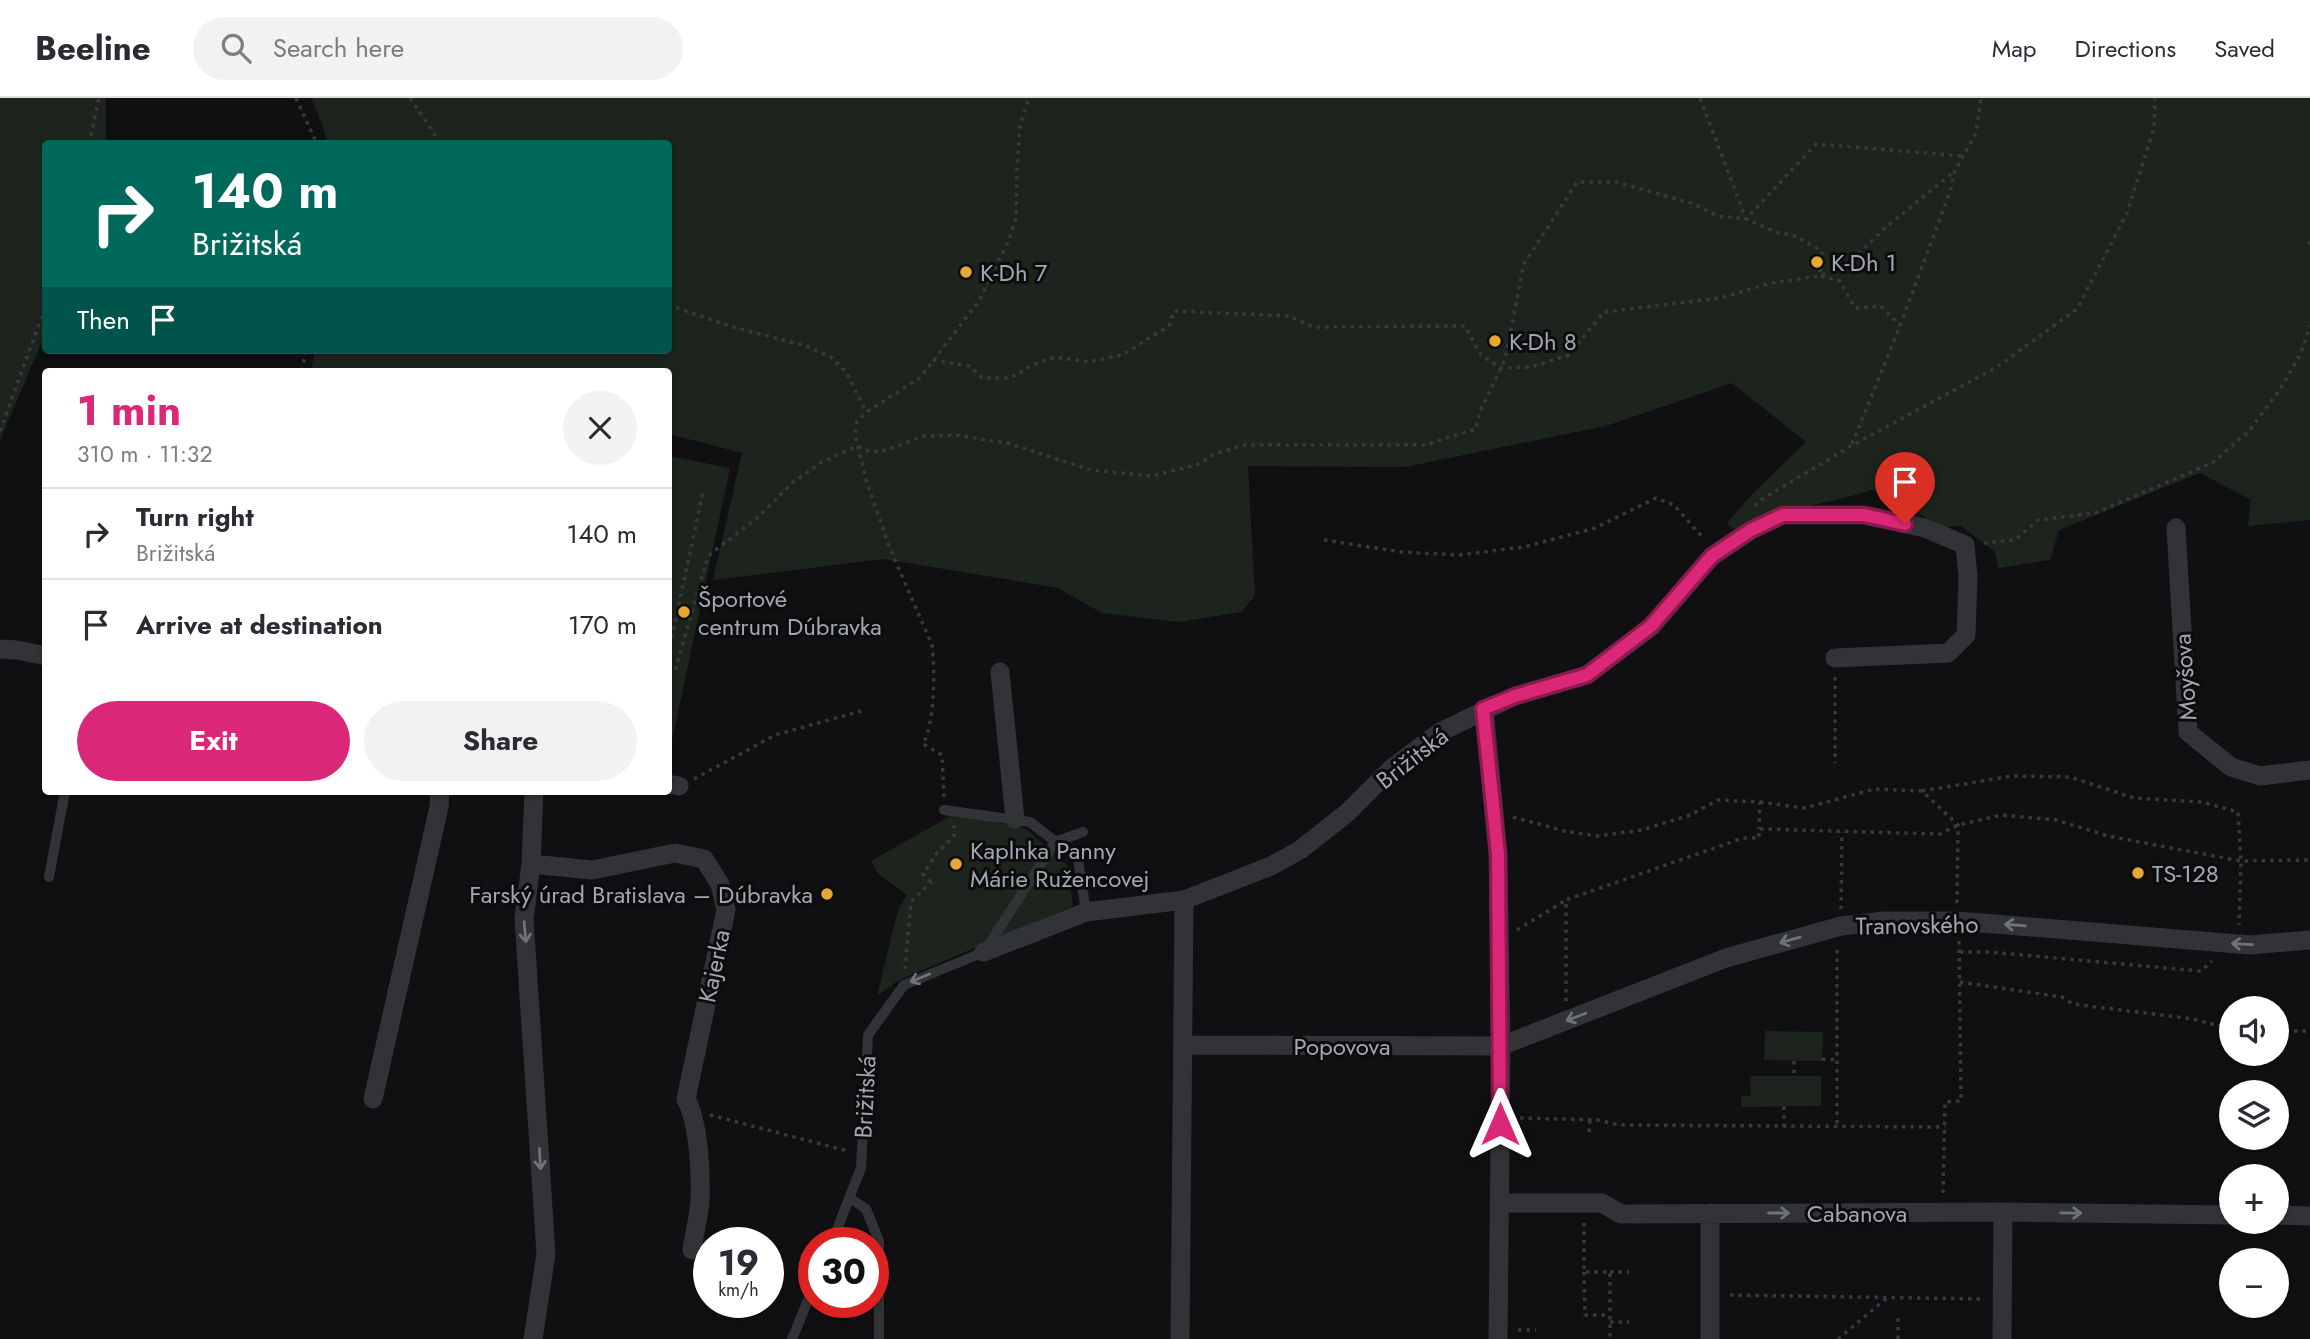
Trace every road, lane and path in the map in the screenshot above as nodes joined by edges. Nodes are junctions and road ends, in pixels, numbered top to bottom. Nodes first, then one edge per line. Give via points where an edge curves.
1 (99, 98) edge
2 (296, 98) edge
3 (410, 98) edge
4 (1029, 98) edge
5 (1700, 98) edge
6 (1981, 98) edge
7 (2155, 98) edge
8 (90, 140) edge
9 (315, 140) edge
10 (438, 140) edge
11 (1963, 156) junction
12 (1955, 171) junction
13 (1746, 219) junction
14 (2310, 241) edge
15 (2310, 249) edge
16 (1820, 276) junction
17 (672, 306) edge
18 (42, 316) edge
19 (1900, 326) junction
20 (2310, 326) edge
21 (933, 360) junction
22 (1501, 368) junction
23 (866, 412) junction
24 (0, 431) edge
25 (858, 446) junction
26 (703, 492) dead end
27 (2176, 528) dead end
28 (1324, 540) dead end
29 (1965, 545) junction
30 (1712, 556) junction
31 (672, 636) edge
32 (0, 649) edge
33 (42, 655) edge
34 (1835, 658) joint
35 (672, 671) edge
36 (1000, 671) dead end
37 (1483, 709) junction
38 (861, 711) dead end
39 (1835, 763) dead end
40 (2310, 771) edge
41 (674, 785) edge
42 (1922, 791) junction
43 (64, 795) edge
44 (440, 795) edge
45 (531, 795) edge
46 (1760, 802) junction
47 (944, 810) junction
48 (1494, 812) junction
49 (1015, 819) junction
50 (1958, 825) junction
51 (1759, 829) junction
52 (1083, 832) dead end
53 (1842, 832) junction
54 (1055, 842) junction
55 (2310, 860) edge
56 (2241, 861) junction
57 (531, 864) junction
58 (49, 877) dead end
59 (1840, 889) dead end
60 (1957, 894) dead end
61 (1184, 900) junction
62 (1566, 900) junction
63 (1086, 912) junction
64 (1511, 923) dead end
65 (2310, 940) edge
66 (2239, 944) junction
67 (1837, 950) dead end
68 (984, 952) junction
69 (2216, 956) dead end
70 (1960, 982) junction
71 (904, 985) junction
72 (1566, 1004) dead end
73 (2219, 1026) edge
74 (2289, 1031) edge
75 (2310, 1031) edge
76 (1183, 1045) junction
77 (1501, 1046) junction
78 (1822, 1059) dead end
79 (1837, 1059) junction
80 (1794, 1061) dead end
81 (358, 1072) dead end
82 (1794, 1076) dead end
83 (377, 1077) junction
84 (373, 1099) dead end
85 (1784, 1107) dead end
86 (691, 1110) junction
87 (1514, 1118) dead end
88 (1590, 1120) junction
89 (1784, 1127) junction
90 (1837, 1127) junction
91 (1945, 1127) junction
92 (1589, 1132) dead end
93 (861, 1168) junction
94 (850, 1198) junction
95 (1500, 1203) junction
96 (1943, 1212) junction
97 (2003, 1212) junction
98 (1710, 1213) junction
99 (2219, 1215) edge
100 (2289, 1215) edge
101 (2310, 1216) edge
102 (1584, 1223) dead end
103 (838, 1227) edge
104 (692, 1250) dead end
105 (1584, 1272) junction
106 (1610, 1272) junction
107 (1629, 1272) dead end
108 (1710, 1294) junction
109 (1889, 1297) junction
110 (1987, 1299) dead end
111 (1610, 1315) junction
112 (1898, 1317) dead end
113 (801, 1318) edge
114 (1610, 1322) junction
115 (1629, 1322) dead end
116 (1536, 1330) dead end
117 (1505, 1335) edge
118 (533, 1339) edge
119 (792, 1339) edge
120 (879, 1339) edge
121 (1180, 1339) edge
122 (1610, 1339) edge
123 (1710, 1339) edge
124 (1838, 1339) edge
125 (1898, 1339) edge
126 (2002, 1339) edge

1 - 8 path
2 - 9 path
3 - 10 path
4 - 21 path via 1020,126 1016,218 1009,240 979,301
5 - 13 path
6 - 11 path via 1976,133
7 - 19 path via 2154,128 2127,214 2077,309 1997,367 1852,446
11 - 12 path
11 - 13 path via 1816,144
12 - 16 path via 1848,264
12 - 19 path
13 - 16 path via 1822,251
13 - 22 path via 1718,216 1691,203 1616,182 1577,182 1524,264
14 - 15 path
16 - 19 path via 1840,281 1855,308 1881,306
16 - 22 path via 1771,283 1721,298 1604,312 1569,355 1531,367
17 - 23 path via 831,357 847,373
18 - 24 path
20 - 29 path via 2279,391 2249,431 2212,463 2095,513 2038,520 2015,540
21 - 22 path via 970,366 982,378 1010,378 1056,357 1089,362 1122,355 1169,326 1174,311 1213,311 1289,316 1313,327 1465,326 1481,355
21 - 23 path via 920,377
22 - 25 path via 1476,429 1426,445 1245,445 1152,476 1091,470 1007,443 954,435 923,436 871,452
23 - 25 path via 855,434
25 - 35 path via 822,462 792,483 708,556
25 - 47 path via 889,546 932,645 930,716 923,744 942,755
26 - 31 path
27 - 40 street, Moyšova via 2188,732 2231,767 2260,776
28 - 30 path via 1459,555 1524,547 1595,528 1656,498 1674,505 1701,533
29 - 30 street, Brižitská via 1925,528 1864,515 1783,515
29 - 34 street via 1966,635 1948,653
30 - 37 street, Brižitská via 1651,626 1587,675
32 - 33 street
34 - 39 path
36 - 49 street
37 - 48 street
37 - 61 street, Brižitská via 1440,732 1392,768 1347,813 1300,850
38 - 41 path via 775,735
42 - 46 path via 1874,789 1804,808
42 - 50 path
42 - 56 path via 2012,776 2070,777 2134,798 2202,802 2238,812
43 - 58 lane
44 - 83 street
45 - 57 street
46 - 48 path via 1718,800 1690,816 1642,830 1597,836
46 - 51 path
47 - 49 lane
47 - 71 path via 955,820 954,836 923,874 932,881 911,902
48 - 77 street
49 - 54 lane via 1030,822
50 - 53 path via 1940,834
50 - 56 path via 2003,815 2056,820 2108,836
50 - 60 path
51 - 53 path
51 - 62 path via 1759,838 1743,838
52 - 54 lane
53 - 59 path
54 - 63 lane via 1078,859
54 - 68 lane
55 - 56 path
56 - 66 path
57 - 86 street, Kajerka via 592,870 675,853 704,859 720,884 726,910 686,1099
57 -> 118 street via 524,919 546,1254
61 - 63 street, Brižitská
61 - 76 street
62 - 64 path via 1511,933
62 - 72 path
63 - 68 street, Brižitská
65 -> 66 street, Tranovského
66 -> 77 street, Tranovského via 1958,920 1884,920 1841,926 1726,958
67 - 79 path
68 -> 71 lane, Brižitská
69 - 70 path via 2201,971 1960,952
70 - 73 path
70 - 91 path via 1961,1101 1945,1102
71 - 93 lane, Brižitská via 868,1035
74 - 75 path
76 - 77 street, Popovova
76 - 121 street
77 - 95 street
78 - 79 path
79 - 90 path
80 - 82 path
81 - 83 street
83 - 84 street
85 - 89 path
86 - 93 path via 844,1150
86 - 104 street, Kajerka via 700,1203
87 - 88 path
88 - 89 path via 1619,1125
88 - 92 path
89 - 90 path
90 - 91 path
91 - 96 path
93 - 94 lane, Brižitská
94 - 103 lane, Brižitská
94 - 120 lane via 866,1209 879,1241
95 - 98 street, Cabanova via 1602,1203 1621,1214
95 - 117 street
96 - 97 street, Cabanova
98 -> 96 street, Cabanova
97 -> 99 street, Cabanova
97 - 126 street
98 - 108 street
100 - 101 street
102 - 105 path
105 - 106 path
105 - 111 path via 1585,1315
106 - 107 path
106 - 111 path
108 - 109 path
108 - 123 street
109 - 110 path
109 - 124 path
111 - 114 path
112 - 125 path
113 - 119 lane
114 - 115 path
114 - 122 path
116 - 117 path

